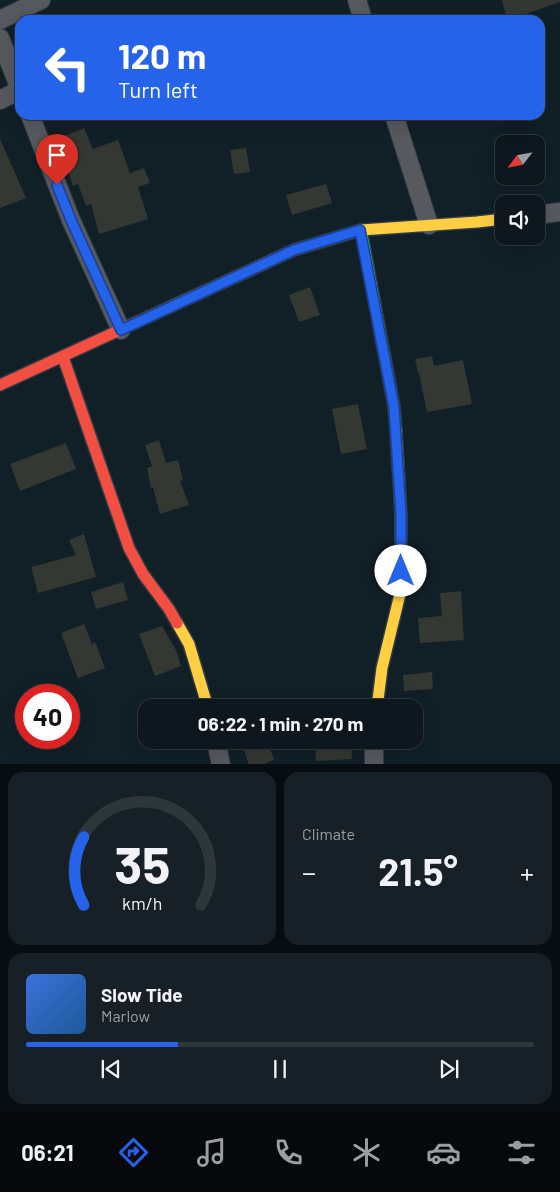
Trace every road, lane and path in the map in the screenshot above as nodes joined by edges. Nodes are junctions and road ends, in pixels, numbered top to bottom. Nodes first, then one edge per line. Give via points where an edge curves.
1 (41, 0) edge
2 (357, 0) edge
3 (362, 15) edge
4 (0, 20) edge
5 (0, 38) edge
6 (15, 77) edge
7 (15, 92) edge
8 (0, 100) edge
9 (32, 120) edge
10 (396, 120) edge
11 (560, 212) edge
12 (545, 214) edge
13 (495, 220) edge
14 (429, 226) junction
15 (360, 230) junction
16 (121, 330) junction
17 (63, 357) junction
18 (0, 385) edge
19 (206, 699) edge
20 (378, 699) edge
21 (218, 749) edge
22 (374, 749) edge
23 (221, 764) edge
24 (374, 764) edge

1 - 4 street
2 - 3 street
5 - 6 street
7 - 8 street
9 - 16 street via 71,220
10 - 14 street
11 - 12 street
13 - 14 street
14 - 15 street
15 - 16 street via 294,250
15 - 20 street via 394,407 401,514 401,590 382,668
16 - 17 street
17 - 18 street
17 - 19 street via 129,548 143,574 170,609 188,644
21 - 23 street
22 - 24 street

